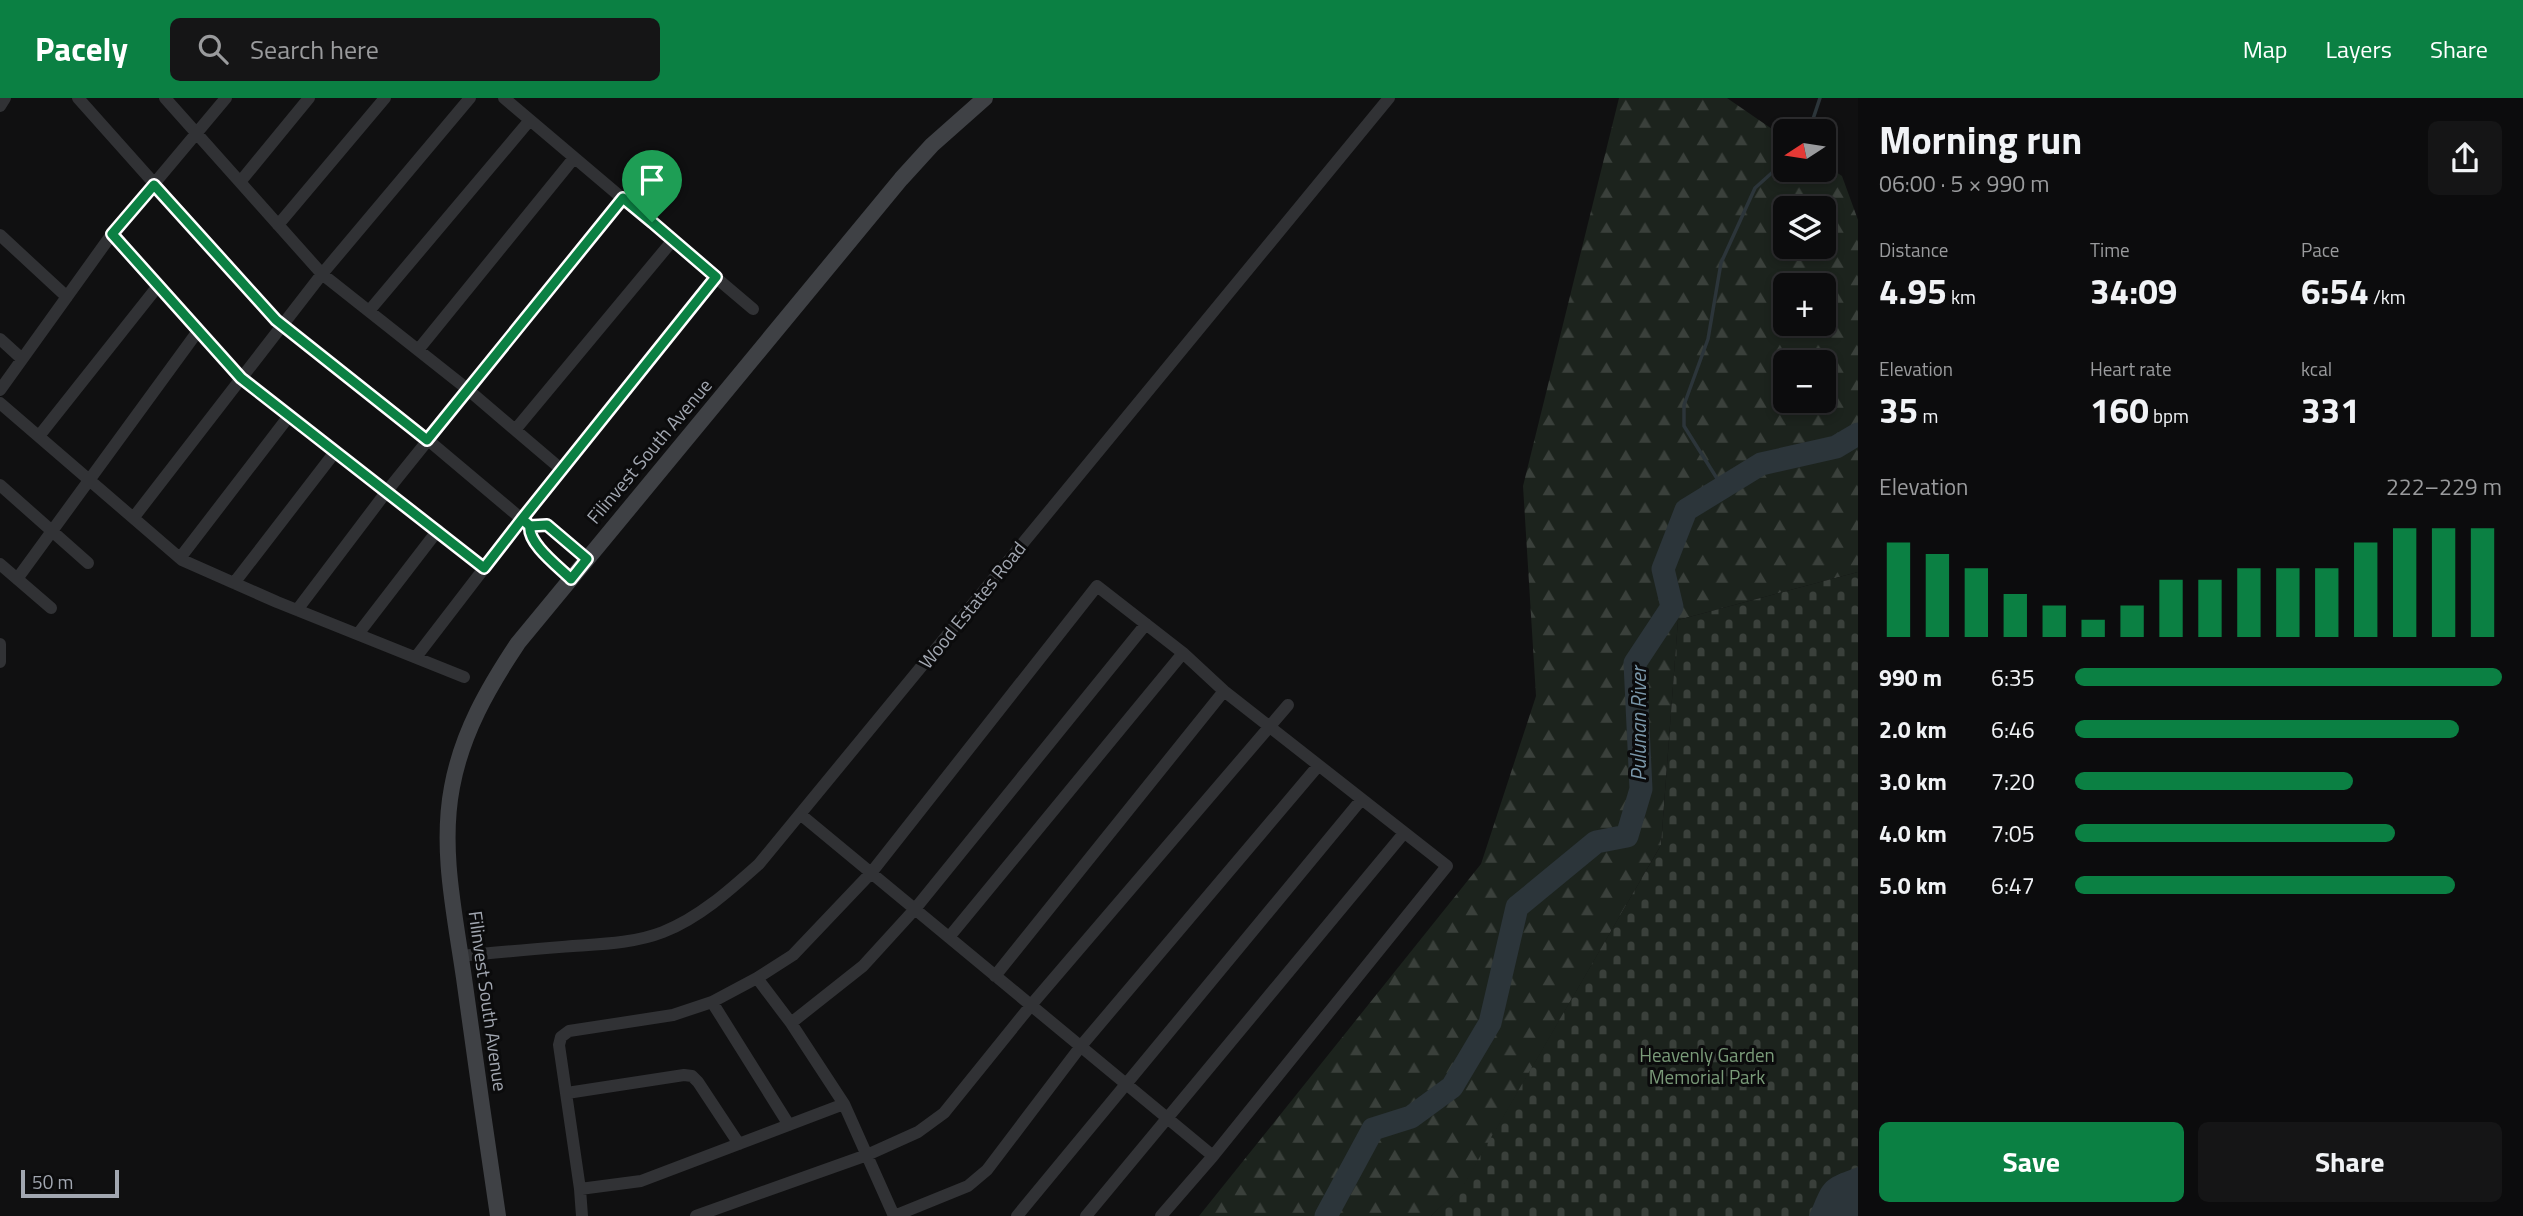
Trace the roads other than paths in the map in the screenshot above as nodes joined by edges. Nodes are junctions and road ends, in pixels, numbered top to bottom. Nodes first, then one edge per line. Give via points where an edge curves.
1 (5, 98) edge
2 (78, 98) edge
3 (165, 98) edge
4 (226, 98) edge
5 (309, 98) edge
6 (385, 98) edge
7 (470, 98) edge
8 (505, 98) edge
9 (985, 98) edge
10 (1389, 98) edge
11 (0, 106) edge
12 (530, 120) junction
13 (197, 133) junction
14 (573, 158) junction
15 (240, 182) junction
16 (154, 185) junction
17 (623, 198) junction
18 (278, 225) junction
19 (112, 234) junction
20 (0, 235) edge
21 (673, 240) junction
22 (322, 274) junction
23 (716, 277) junction
24 (158, 286) junction
25 (67, 297) junction
26 (753, 309) dead end
27 (369, 311) junction
28 (282, 325) junction
29 (198, 331) junction
30 (0, 339) edge
31 (418, 350) junction
32 (22, 359) junction
33 (241, 378) junction
34 (0, 390) edge
35 (468, 390) junction
36 (0, 403) edge
37 (289, 416) junction
38 (515, 430) junction
39 (39, 436) junction
40 (427, 440) junction
41 (335, 452) junction
42 (561, 469) junction
43 (90, 480) junction
44 (0, 485) edge
45 (387, 491) junction
46 (134, 517) junction
47 (526, 522) junction
48 (438, 530) junction
49 (52, 531) junction
50 (180, 558) junction
51 (587, 559) junction
52 (88, 563) dead end
53 (0, 564) edge
54 (484, 568) junction
55 (17, 579) junction
56 (571, 579) junction
57 (234, 583) junction
58 (51, 608) dead end
59 (297, 610) junction
60 (1146, 624) junction
61 (358, 634) junction
62 (0, 644) edge
63 (1183, 653) junction
64 (416, 657) junction
65 (0, 662) edge
66 (464, 677) dead end
67 (1224, 691) junction
68 (1288, 705) dead end
69 (1270, 727) junction
70 (1318, 765) junction
71 (1361, 800) junction
72 (800, 814) junction
73 (1404, 833) junction
74 (871, 873) junction
75 (915, 909) junction
76 (950, 936) junction
77 (461, 956) junction
78 (995, 976) junction
79 (757, 978) junction
80 (712, 1002) junction
81 (1032, 1004) junction
82 (791, 1023) junction
83 (1081, 1046) junction
84 (1125, 1083) junction
85 (567, 1093) junction
86 (844, 1104) junction
87 (1167, 1118) junction
88 (789, 1125) junction
89 (739, 1144) junction
90 (867, 1155) junction
91 (1213, 1156) junction
92 (580, 1189) junction
93 (498, 1216) edge
94 (582, 1216) edge
95 (696, 1216) edge
96 (894, 1216) edge
97 (1017, 1216) edge
98 (1086, 1216) edge
99 (1161, 1216) edge

1 - 11 street
2 - 16 street
3 - 13 street
4 - 13 street
5 - 15 street
6 - 18 street
7 - 22 street
8 - 12 street
9 - 51 street, Filinvest South Avenue via 901,179
10 - 72 street, Wood Estates Road
12 - 14 street
12 - 27 street
13 - 15 street
13 - 16 street
14 - 17 street
14 - 31 street
15 - 18 street
16 - 19 street
16 - 28 street
17 - 21 street
17 - 35 street
18 - 22 street
19 - 24 street
19 - 25 street
20 - 25 street
21 - 23 street
21 - 38 street
22 - 27 street
22 - 28 street
23 - 26 street
23 - 42 street
24 - 29 street
24 - 39 street
25 - 32 street
27 - 31 street
28 - 33 street
28 - 40 street
29 - 33 street
29 - 43 street
30 - 32 street
31 - 35 street
32 - 34 street
33 - 37 street
33 - 46 street
35 - 38 street
35 - 40 street
36 - 39 street
37 - 41 street
37 - 50 street
38 - 42 street
39 - 43 street
40 - 45 street
40 - 47 street
41 - 45 street
41 - 57 street
42 - 47 street
43 - 46 street
43 - 49 street
44 - 49 street
45 - 48 street
45 - 59 street
46 - 50 street
47 - 51 street via 547,525
47 - 54 street
47 - 56 street via 535,542
48 - 54 street
48 - 61 street
49 - 52 street
49 - 55 street
50 - 57 street
51 - 56 street, Filinvest South Avenue
53 - 55 street
54 - 64 street
55 - 58 street
56 - 77 street, Filinvest South Avenue via 518,643 463,741 447,835
57 - 59 street
59 - 61 street
60 - 63 street
60 - 74 street via 1097,586
60 - 75 street
61 - 64 street
62 - 65 street
63 - 67 street
63 - 76 street
64 - 66 street
67 - 69 street
67 - 78 street
68 - 69 street
69 - 70 street
69 - 81 street
70 - 71 street
70 - 83 street
71 - 73 street
71 - 84 street
72 - 74 street
72 - 77 street, Wood Estates Road via 733,888 663,932 610,943
73 - 87 street
73 - 91 street via 1447,866
74 - 75 street
74 - 79 street via 793,954
75 - 76 street
75 - 82 street via 863,966
76 - 78 street
77 - 93 street, Filinvest South Avenue
78 - 81 street
79 - 80 street
79 - 82 street
80 - 85 street via 673,1015 569,1031 559,1045
80 - 88 street
81 - 83 street
81 - 90 street via 944,1113 918,1132
82 - 86 street
83 - 84 street
83 - 96 street via 987,1170 968,1186
84 - 87 street
84 - 97 street
85 - 89 street via 692,1076
85 - 92 street
86 - 88 street
86 - 90 street
87 - 91 street
87 - 98 street
88 - 89 street
89 - 92 street via 641,1181
90 - 95 street
90 - 96 street
91 - 99 street
92 - 94 street

